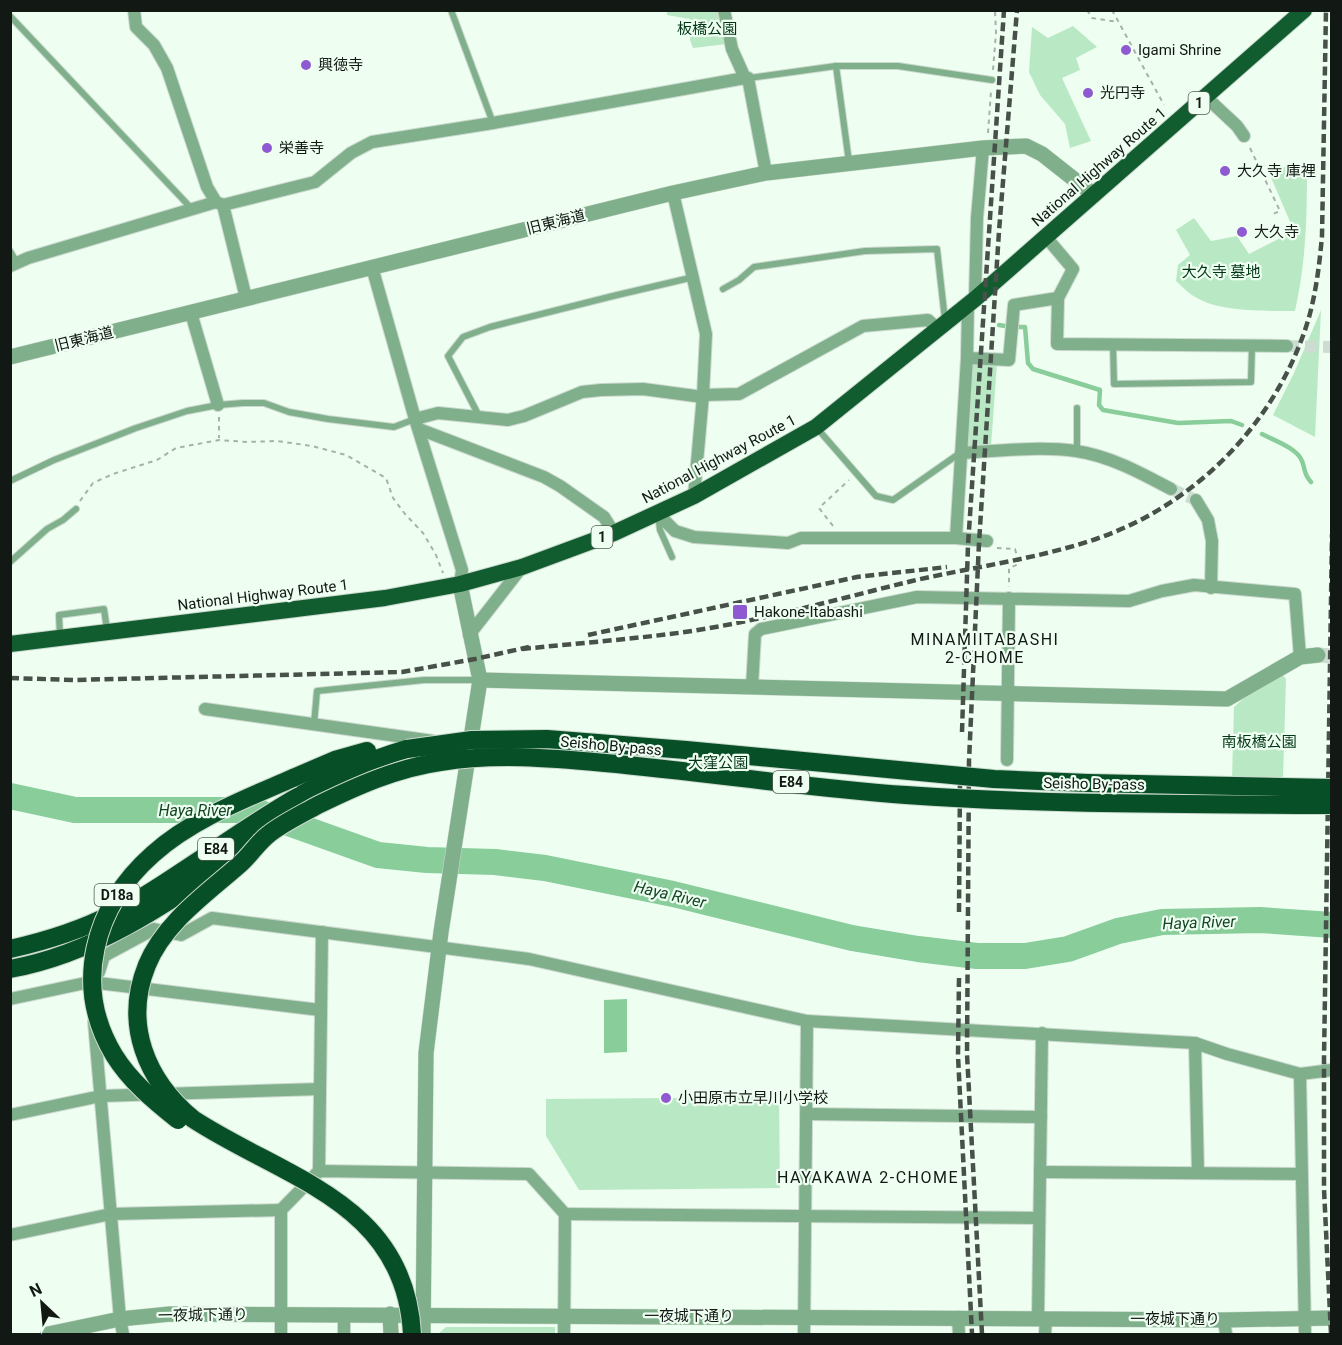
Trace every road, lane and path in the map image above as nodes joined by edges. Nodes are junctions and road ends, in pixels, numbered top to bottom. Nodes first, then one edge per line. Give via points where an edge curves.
1 (134, 10) edge
2 (451, 10) edge
3 (724, 10) edge
4 (1087, 10) edge
5 (1112, 10) edge
6 (1304, 10) edge
7 (12, 21) edge
8 (1118, 22) junction
9 (836, 66) junction
10 (747, 78) junction
11 (992, 80) dead end
12 (1206, 97) junction
13 (1164, 105) dead end
14 (493, 123) junction
15 (1244, 136) joint
16 (983, 148) junction
17 (849, 162) junction
18 (766, 173) junction
19 (673, 193) junction
20 (1094, 195) junction
21 (219, 203) junction
22 (192, 209) junction
23 (1273, 214) dead end
24 (1046, 237) junction
25 (10, 251) edge
26 (14, 264) edge
27 (372, 267) junction
28 (694, 277) junction
29 (723, 289) dead end
30 (246, 298) junction
31 (1058, 298) junction
32 (971, 301) junction
33 (191, 313) junction
34 (941, 326) junction
35 (1252, 344) junction
36 (1113, 345) junction
37 (1287, 346) tunnel mouth
38 (10, 357) edge
39 (967, 358) junction
40 (703, 396) junction
41 (218, 405) junction
42 (1077, 408) dead end
43 (480, 418) junction
44 (417, 424) junction
45 (816, 427) junction
46 (219, 440) junction
47 (1077, 451) junction
48 (961, 453) junction
49 (856, 474) junction
50 (10, 481) edge
51 (1171, 489) tunnel mouth
52 (694, 496) junction
53 (1196, 500) tunnel mouth
54 (76, 509) joint
55 (658, 514) junction
56 (614, 533) junction
57 (841, 537) junction
58 (956, 538) junction
59 (987, 541) joint
60 (672, 557) dead end
61 (10, 562) edge
62 (522, 567) junction
63 (443, 573) dead end
64 (460, 584) junction
65 (1211, 588) junction
66 (1010, 598) junction
67 (108, 633) junction
68 (469, 635) junction
69 (60, 637) junction
70 (10, 644) edge
71 (1318, 655) tunnel mouth
72 (1300, 657) junction
73 (480, 680) junction
74 (752, 687) junction
75 (1009, 694) junction
76 (206, 709) dead end
77 (314, 724) junction
78 (470, 745) junction
79 (407, 749) junction
80 (1007, 760) dead end
81 (1332, 788) edge
82 (1332, 806) edge
83 (267, 835) junction
84 (322, 932) junction
85 (440, 939) junction
86 (10, 949) edge
87 (10, 969) edge
88 (93, 982) junction
89 (10, 999) edge
90 (320, 1010) junction
91 (807, 1021) junction
92 (1042, 1033) junction
93 (1195, 1043) junction
94 (1332, 1070) edge
95 (1300, 1074) junction
96 (320, 1089) junction
97 (101, 1096) junction
98 (806, 1114) junction
99 (10, 1115) edge
100 (1041, 1117) junction
101 (319, 1171) junction
102 (1040, 1172) junction
103 (1198, 1173) junction
104 (425, 1174) junction
105 (1301, 1174) junction
106 (281, 1210) junction
107 (111, 1214) junction
108 (565, 1214) junction
109 (805, 1216) junction
110 (1039, 1218) junction
111 (10, 1235) edge
112 (281, 1314) junction
113 (344, 1314) junction
114 (390, 1314) junction
115 (422, 1314) junction
116 (564, 1315) junction
117 (805, 1316) junction
118 (958, 1317) junction
119 (1042, 1318) junction
120 (1332, 1318) edge
121 (122, 1327) edge
122 (1225, 1327) edge
123 (1304, 1327) edge
124 (48, 1335) edge
125 (281, 1335) edge
126 (344, 1335) edge
127 (391, 1335) edge
128 (403, 1335) edge
129 (412, 1335) edge
130 (423, 1335) edge
131 (564, 1335) edge
132 (804, 1335) edge
133 (959, 1335) edge
134 (1045, 1335) edge

1 - 21 street via 135,27 154,45 167,68 207,187
2 - 14 lane
3 - 10 street via 732,49
4 - 8 path via 1092,18
5 - 8 path
6 - 12 highway, National Highway Route 1 / 1
7 - 22 lane
8 - 13 path
9 - 10 lane
9 - 11 lane via 898,66
9 - 17 lane
10 - 14 street
10 - 18 street
12 - 15 street
12 - 20 highway, National Highway Route 1 / 1
14 - 21 street via 372,142 351,153 315,182
15 - 23 path via 1280,211
16 - 17 street, 旧東海道
16 - 20 street, 旧東海道 via 1026,146
16 - 32 street
17 - 18 street, 旧東海道
18 - 19 street, 旧東海道
19 - 27 street, 旧東海道
19 - 28 street
20 - 24 highway, National Highway Route 1 / 1
21 - 22 street
21 - 30 street
22 - 26 street
24 - 31 street via 1073,269
24 - 32 highway, National Highway Route 1 / 1
25 - 26 lane
27 - 30 street, 旧東海道
27 - 44 street
28 - 40 street via 706,334
28 - 43 lane via 515,320 463,337 448,356
29 - 34 lane via 754,267 865,251 937,249
30 - 33 street, 旧東海道
31 - 36 street via 1057,344
31 - 39 street via 1014,305 1009,360
32 - 34 highway, National Highway Route 1 / 1
32 - 39 street
33 - 38 street, 旧東海道
33 - 41 street
34 - 40 street via 928,320 863,326 739,394
34 - 45 highway, National Highway Route 1 / 1
35 - 36 street
35 - 36 lane via 1251,382 1114,384
35 - 37 street
39 - 48 street
40 - 43 street via 643,389 601,390 582,392 508,420
40 - 52 street
41 - 44 lane via 264,403 327,419 394,427
41 - 46 path
41 - 50 lane via 136,428
42 - 47 lane
43 - 44 street via 438,413
44 - 56 street via 544,477 604,517
44 - 64 street via 462,570
45 - 49 lane
45 - 52 highway, National Highway Route 1 / 1
46 - 54 path via 177,448 157,460 93,483
46 - 63 path via 312,446 346,455 386,478 393,498 423,533
47 - 48 street
47 - 51 street via 1131,468
48 - 49 lane via 893,500 876,496
48 - 58 street
49 - 57 path via 819,507
52 - 55 highway, National Highway Route 1 / 1
53 - 65 street via 1208,520 1212,541
54 - 61 lane
55 - 56 highway, National Highway Route 1 / 1
55 - 57 street via 675,531 694,537 788,543 801,538
55 - 60 lane via 660,530
56 - 62 highway, National Highway Route 1 / 1
57 - 58 street
58 - 59 street
59 - 66 path via 998,549 1015,549 1019,564 1009,568
62 - 64 highway, National Highway Route 1 / 1
62 - 68 street
64 - 67 highway, National Highway Route 1 / 1 via 385,598
64 - 68 street
65 - 66 street via 1194,585 1129,601
65 - 72 street via 1295,594
66 - 74 street via 917,597 760,629 755,634
66 - 75 street
67 - 69 highway, National Highway Route 1 / 1
67 - 69 lane via 104,609 58,615
68 - 73 street
69 - 70 highway, National Highway Route 1 / 1
71 - 72 street
72 - 75 street via 1227,699
73 - 74 street
73 - 77 lane via 424,680 317,691
73 - 78 street
74 - 75 street
75 - 80 street
76 - 77 street
77 - 78 street
78 - 85 street
79 - 81 highway, Seisho By-pass / E84, bridge via 472,740 547,739 993,779
79 - 86 highway, Seisho By-pass / E84, bridge via 361,764 314,787 115,913 64,934
79 - 128 highway, D18a, bridge via 370,750 335,760 224,810 169,841 130,877 111,905 98,938 92,978 100,1027 131,1078 191,1130 320,1200 358,1229 375,1248 390,1277
82 - 83 highway, Seisho By-pass / E84, bridge via 977,800 555,759 481,758 437,762 382,777 327,801
83 - 87 highway, Seisho By-pass / E84, bridge via 169,902 117,932 66,955
83 - 129 highway, bridge via 243,862 180,917 151,955 138,1001 142,1048 160,1084 193,1119 330,1196 368,1226 402,1280
84 - 85 street
84 - 88 street via 212,918 181,935 154,930 104,956
84 - 90 street
85 - 91 street
85 - 104 street via 426,1053
88 - 89 street
88 - 90 street
88 - 97 street
90 - 96 street
91 - 92 street
91 - 98 street
92 - 93 street
92 - 100 street
93 - 95 street
93 - 103 street
94 - 95 street
95 - 105 street
96 - 97 street
96 - 101 street
97 - 99 street
97 - 107 street
98 - 100 street
98 - 109 street
100 - 102 street
101 - 104 street
101 - 106 street
102 - 103 street
102 - 110 street
103 - 105 street
104 - 108 street via 529,1174
104 - 115 street
105 - 123 street
106 - 107 street
106 - 112 street
107 - 111 street
107 - 121 street
108 - 109 street
108 - 116 street
109 - 110 street
109 - 117 street
110 - 119 street
112 - 113 street, 一夜城下通り
112 - 121 street, 一夜城下通り via 170,1314
112 - 125 street
113 - 114 street, 一夜城下通り
113 - 126 street
114 - 115 street, 一夜城下通り
114 - 127 street
115 - 116 street, 一夜城下通り
115 - 130 street
116 - 117 street, 一夜城下通り
116 - 131 street
117 - 118 street, 一夜城下通り
117 - 132 street
118 - 119 street, 一夜城下通り
118 - 133 street
119 - 122 street, 一夜城下通り
119 - 134 street
120 - 123 street, 一夜城下通り
121 - 124 street, 一夜城下通り
122 - 123 street, 一夜城下通り

